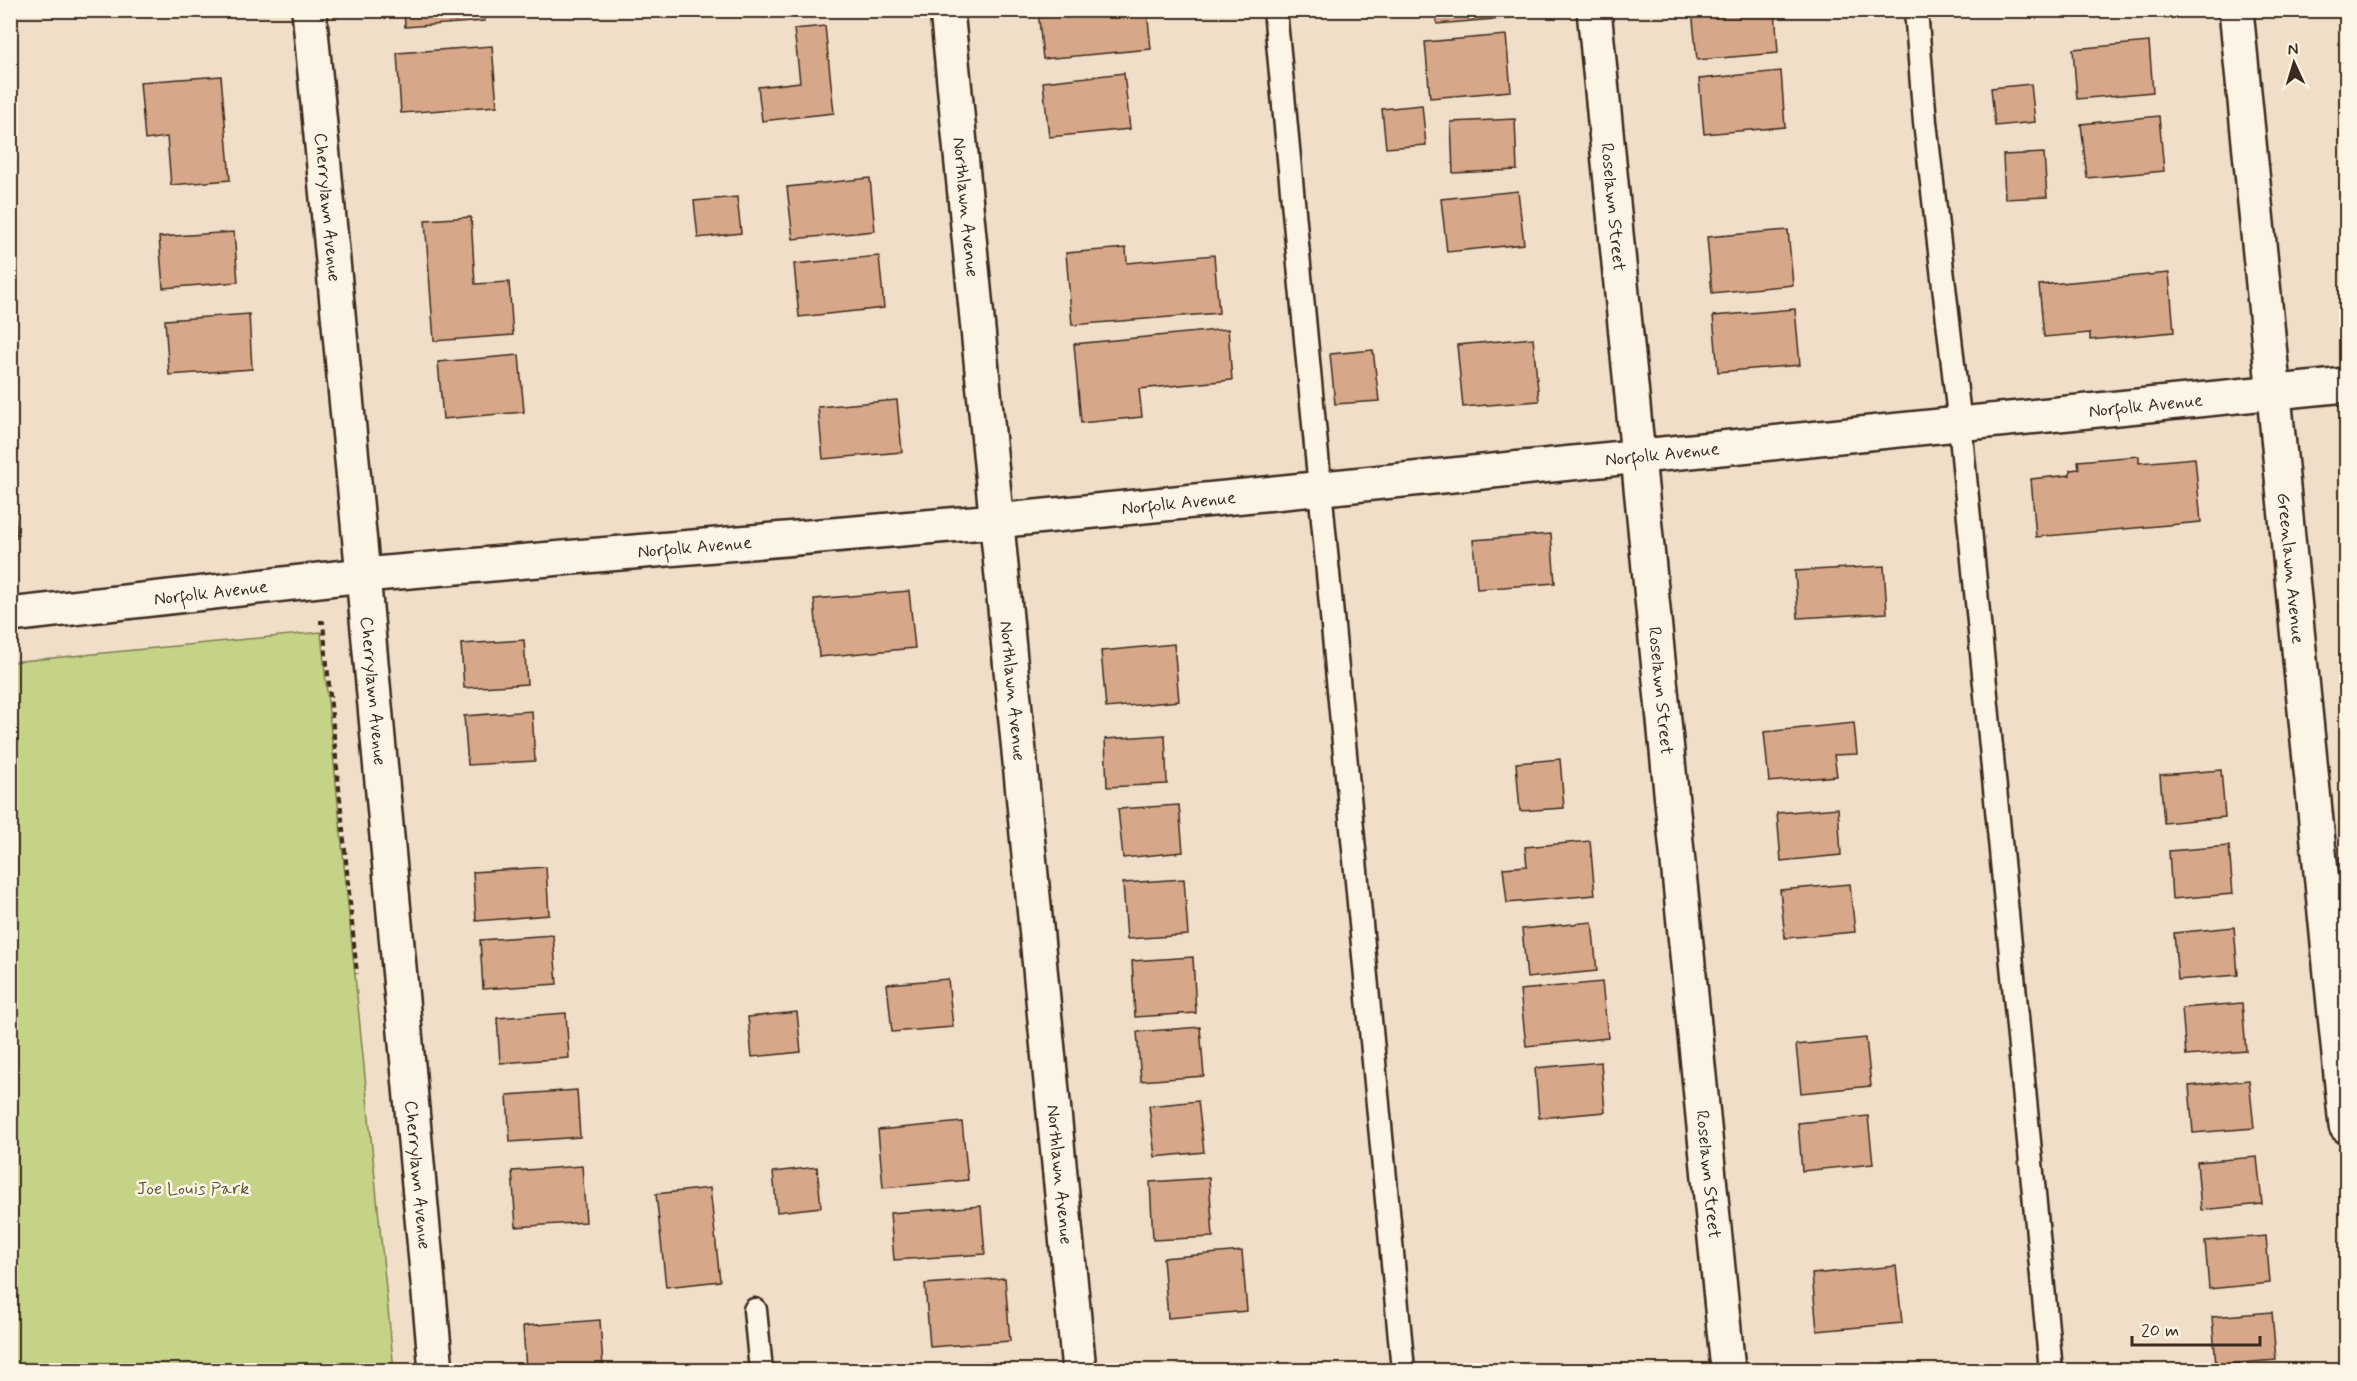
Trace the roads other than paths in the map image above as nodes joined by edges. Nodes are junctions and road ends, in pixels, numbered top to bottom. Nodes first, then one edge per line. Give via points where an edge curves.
1 (309, 10) edge
2 (947, 10) edge
3 (1275, 10) edge
4 (1594, 10) edge
5 (1916, 10) edge
6 (2236, 10) edge
7 (2346, 386) edge
8 (2274, 393) junction
9 (1959, 425) junction
10 (1638, 457) junction
11 (1319, 489) junction
12 (996, 521) junction
13 (363, 575) junction
14 (10, 615) edge
15 (2346, 1126) edge
16 (755, 1310) dead end
17 (436, 1371) edge
18 (761, 1371) edge
19 (1079, 1371) edge
20 (1403, 1371) edge
21 (1728, 1371) edge
22 (2051, 1371) edge

1 - 13 street, Cherrylawn Avenue
2 - 12 street, Northlawn Avenue
3 - 11 lane
4 - 10 street, Roselawn Street
5 - 9 lane
6 - 8 street, Greenlawn Avenue
7 - 8 street, Norfolk Avenue
8 - 9 street, Norfolk Avenue
8 - 15 street, Greenlawn Avenue
9 - 10 street, Norfolk Avenue
9 - 22 lane
10 - 11 street, Norfolk Avenue
10 - 21 street, Roselawn Street
11 - 12 street, Norfolk Avenue
11 - 20 lane
12 - 13 street, Norfolk Avenue
12 - 19 street, Northlawn Avenue
13 - 14 street, Norfolk Avenue
13 - 17 street, Cherrylawn Avenue
16 - 18 lane

